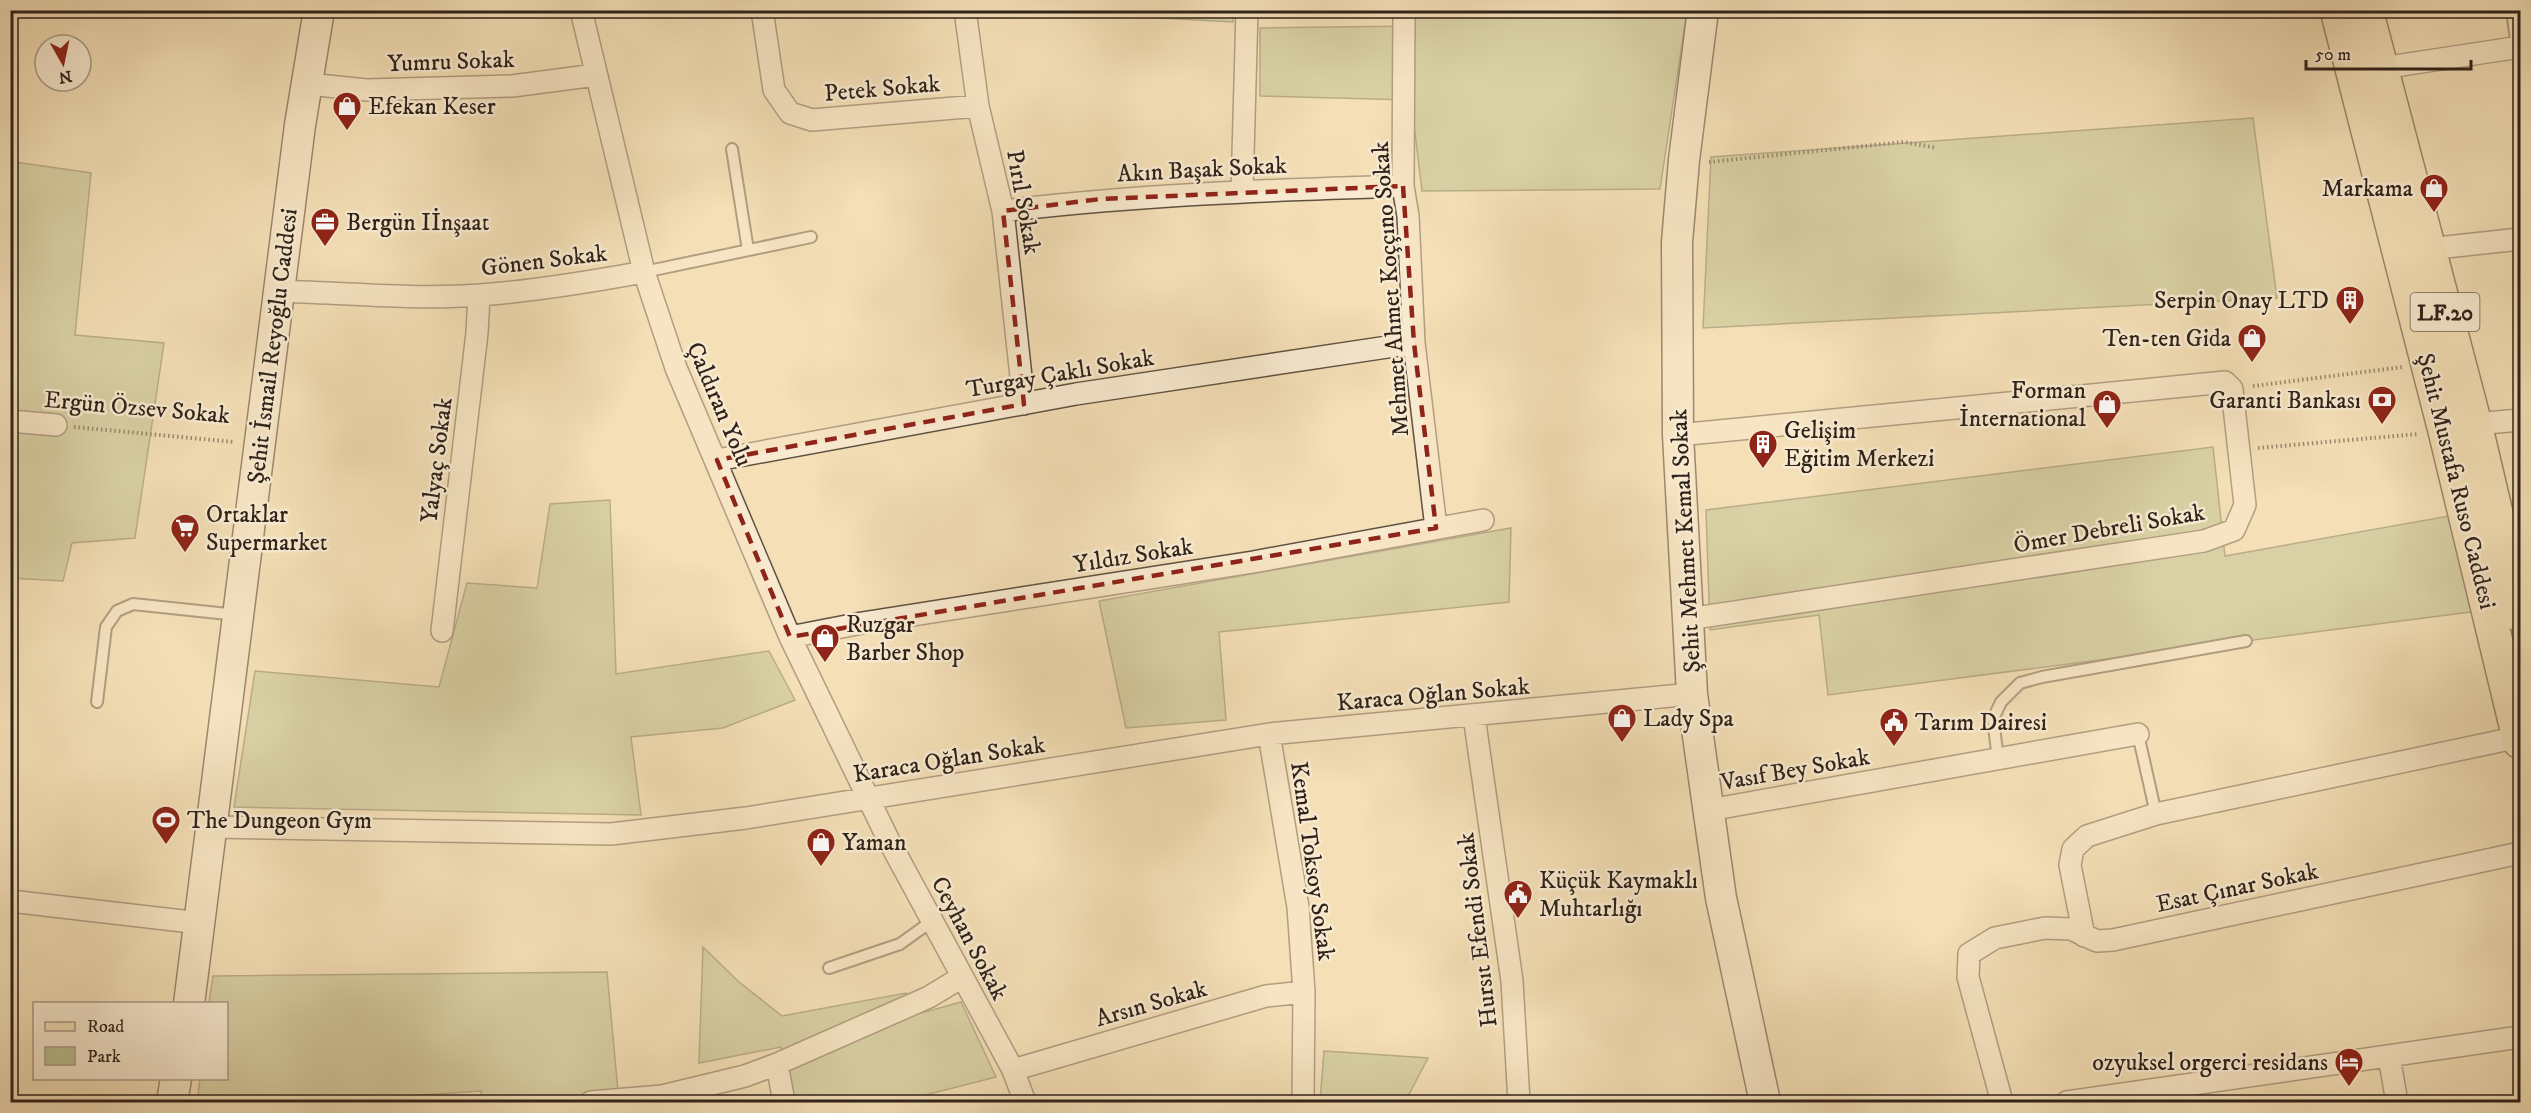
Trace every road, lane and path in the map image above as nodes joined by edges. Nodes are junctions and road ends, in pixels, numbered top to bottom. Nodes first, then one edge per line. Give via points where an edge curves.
1 (319, 10) edge
2 (581, 10) edge
3 (762, 10) edge
4 (965, 10) edge
5 (1247, 10) edge
6 (1404, 10) edge
7 (1703, 10) edge
8 (2337, 10) edge
9 (2366, 10) edge
10 (2512, 10) edge
11 (2519, 47) edge
12 (2382, 68) junction
13 (596, 75) junction
14 (308, 84) junction
15 (978, 106) junction
16 (1937, 148) dead end
17 (732, 149) dead end
18 (1683, 165) junction
19 (1403, 186) junction
20 (1242, 191) junction
21 (1004, 211) junction
22 (811, 237) dead end
23 (2520, 239) edge
24 (2428, 249) junction
25 (748, 250) junction
26 (644, 272) junction
27 (279, 291) junction
28 (479, 295) junction
29 (1414, 343) junction
30 (2428, 363) junction
31 (2232, 389) junction
32 (1024, 404) junction
33 (2520, 420) edge
34 (10, 421) edge
35 (56, 425) joint
36 (2460, 428) junction
37 (1678, 435) junction
38 (259, 445) junction
39 (2238, 450) junction
40 (717, 460) junction
41 (1483, 520) dead end
42 (1436, 528) junction
43 (237, 615) junction
44 (2520, 615) edge
45 (1688, 619) junction
46 (442, 631) dead end
47 (790, 637) junction
48 (2246, 641) dead end
49 (1692, 694) junction
50 (97, 702) dead end
51 (1474, 716) junction
52 (1269, 734) junction
53 (2138, 734) joint
54 (2520, 740) edge
55 (1998, 759) junction
56 (869, 797) junction
57 (1709, 810) junction
58 (2156, 814) junction
59 (213, 827) junction
60 (2520, 853) edge
61 (10, 901) edge
62 (932, 921) junction
63 (200, 923) junction
64 (2084, 936) junction
65 (829, 968) dead end
66 (962, 977) junction
67 (1304, 992) junction
68 (189, 1002) edge
69 (2520, 1037) edge
70 (2389, 1057) junction
71 (777, 1064) junction
72 (1013, 1070) junction
73 (176, 1080) edge
74 (172, 1102) edge
75 (591, 1102) edge
76 (784, 1102) edge
77 (1025, 1102) edge
78 (1303, 1102) edge
79 (1519, 1102) edge
80 (1765, 1102) edge
81 (2002, 1102) edge
82 (2067, 1102) edge
83 (2397, 1102) edge

1 - 14 street, Şehit İsmail Reyoğlu Caddesi
2 - 13 street, Çaldıran Yolu
3 - 15 street, Petek Sokak via 774,90 790,112 812,120
4 - 15 street, Pırıl Sokak
5 - 20 street
6 - 19 street, Mehmet Ahmet Koççıno Sokak
7 - 18 street, Şehit Mehmet Kemal Sokak
8 - 30 main road, Şehit Mustafa Ruso Caddesi / LF.20
9 - 12 main road, Şehit Mustafa Ruso Caddesi / LF.20
10 - 11 lane
11 - 12 street
12 - 24 main road, Şehit Mustafa Ruso Caddesi / LF.20
13 - 14 street, Yumru Sokak via 512,86 367,90
13 - 26 street, Çaldıran Yolu
14 - 27 street, Şehit İsmail Reyoğlu Caddesi
15 - 21 street, Pırıl Sokak
16 - 18 path via 1904,142
17 - 25 lane
18 - 37 street, Şehit Mehmet Kemal Sokak via 1677,242
19 - 20 street, Akın Başak Sokak
19 - 29 street, Mehmet Ahmet Koççıno Sokak
20 - 21 street, Akın Başak Sokak
21 - 32 street, Pırıl Sokak
22 - 25 lane, Gönen Sokak
23 - 24 street
24 - 36 main road, Şehit Mustafa Ruso Caddesi / LF.20
25 - 26 lane, Gönen Sokak
26 - 28 street, Gönen Sokak
26 - 40 street, Çaldıran Yolu via 676,368
27 - 28 street, Gönen Sokak
27 - 38 street, Şehit İsmail Reyoğlu Caddesi
28 - 46 street, Yalyaç Sokak
29 - 32 street, Turgay Çaklı Sokak
29 - 42 street, Mehmet Ahmet Koççıno Sokak
30 - 31 path
30 - 36 main road, Şehit Mustafa Ruso Caddesi / LF.20
31 - 37 street via 2225,382 2211,381
31 - 39 street, Ömer Debreli Sokak
32 - 40 street, Turgay Çaklı Sokak
33 - 36 street
34 - 35 street, Ergün Özsev Sokak
35 - 38 path, Ergün Özsev Sokak
36 - 39 path
36 - 44 main road, Şehit Mustafa Ruso Caddesi / LF.20
36 - 54 main road, Şehit Mustafa Ruso Caddesi / LF.20
37 - 45 street, Şehit Mehmet Kemal Sokak
38 - 43 street, Şehit İsmail Reyoğlu Caddesi
39 - 45 street, Ömer Debreli Sokak via 2245,505 2234,530 2204,541
40 - 47 street, Çaldıran Yolu
41 - 42 street, Yıldız Sokak
42 - 47 street, Yıldız Sokak via 1254,562
43 - 50 lane via 133,604 117,611 106,627
43 - 59 street, Şehit İsmail Reyoğlu Caddesi
45 - 49 street, Şehit Mehmet Kemal Sokak
47 - 56 street, Çaldıran Yolu
48 - 55 lane via 2020,683 2001,702 1993,719
49 - 51 street, Karaca Oğlan Sokak
49 - 57 street, Şehit Mehmet Kemal Sokak
51 - 52 street, Karaca Oğlan Sokak
51 - 79 street, Hursıt Efendi Sokak via 1512,981
52 - 56 street, Karaca Oğlan Sokak
52 - 67 street, Kemal Toksoy Sokak via 1298,907
53 - 55 street, Vasıf Bey Sokak
53 - 58 lane
54 - 58 street
55 - 57 street, Vasıf Bey Sokak
56 - 59 street, Karaca Oğlan Sokak via 746,818 611,834
56 - 62 street, Ceyhan Sokak
57 - 80 street, Şehit Mehmet Kemal Sokak via 1721,898
58 - 64 street via 2087,836 2073,849 2070,865
59 - 63 street, Şehit İsmail Reyoğlu Caddesi
60 - 64 street, Esat Çınar Sokak via 2113,940 2097,941
61 - 63 street
62 - 65 lane via 900,944
62 - 66 street, Ceyhan Sokak
63 - 68 street, Şehit İsmail Reyoğlu Caddesi
64 - 81 street, Esat Çınar Sokak via 2071,929 2045,928 1995,938 1969,954 1968,977
66 - 71 street via 929,996
66 - 72 street, Ceyhan Sokak
67 - 72 street, Arsın Sokak via 1266,996
67 - 78 street, Kemal Toksoy Sokak
69 - 70 street
70 - 82 street
70 - 83 street
71 - 75 street via 662,1096
71 - 76 street
72 - 77 street, Ceyhan Sokak
73 - 74 street

